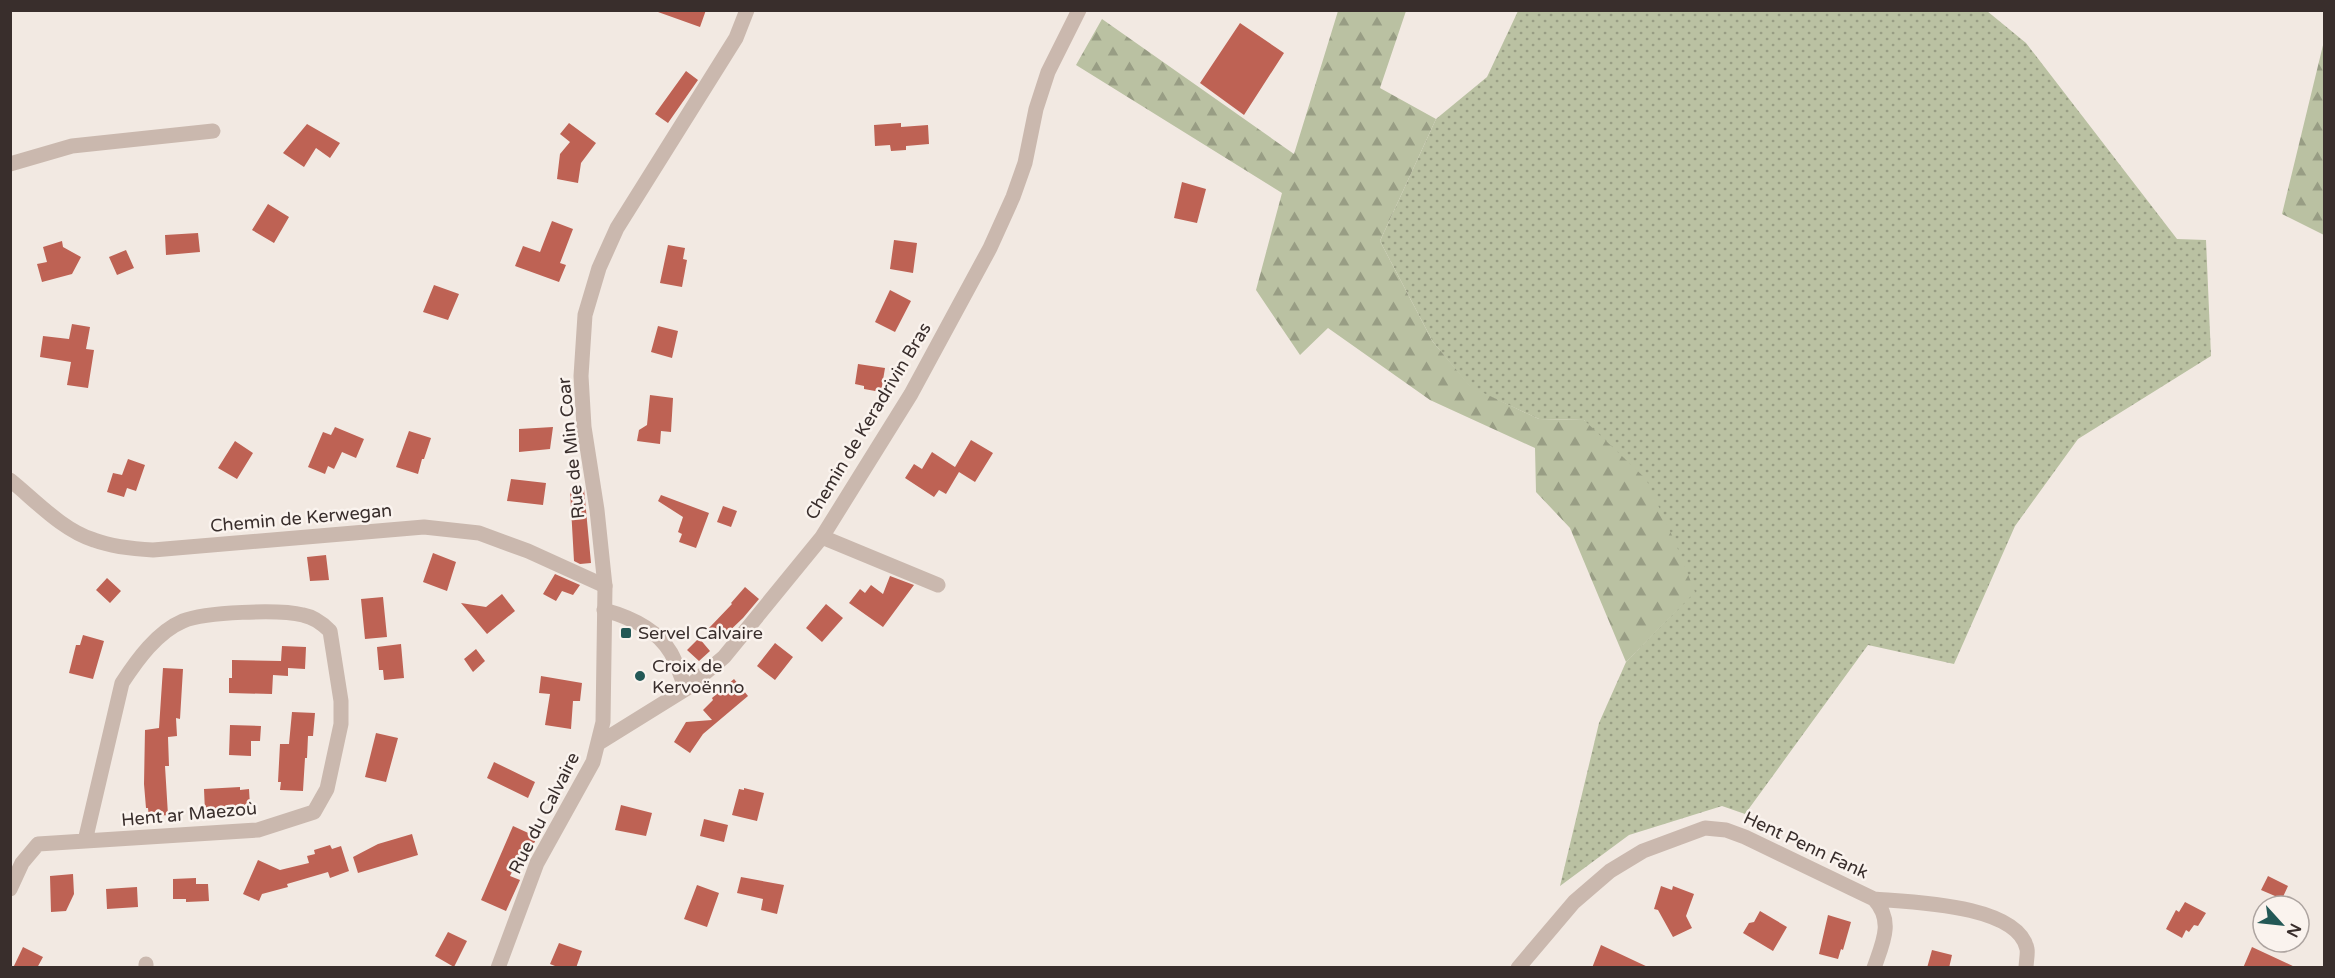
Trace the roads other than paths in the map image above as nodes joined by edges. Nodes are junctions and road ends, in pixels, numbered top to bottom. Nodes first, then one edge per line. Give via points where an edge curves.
1 (747, 10) edge
2 (1079, 10) edge
3 (213, 131) dead end
4 (10, 164) edge
5 (10, 480) edge
6 (822, 537) junction
7 (938, 585) dead end
8 (605, 586) junction
9 (604, 610) junction
10 (686, 688) junction
11 (599, 743) junction
12 (85, 841) junction
13 (16, 860) edge
14 (10, 889) edge
15 (1874, 898) junction
16 (498, 968) edge
17 (1518, 968) edge
18 (1874, 968) edge
19 (2026, 968) edge

1 - 8 street, Rue de Min Coar via 736,38 617,228 599,268 585,315 581,376 584,427
2 - 6 street, Chemin de Keradrivin Bras via 1048,72 1013,197 990,248 912,394
3 - 4 street via 72,146
5 - 8 street, Chemin de Kerwegan via 80,534 124,548 153,550 424,527 479,533 528,550
6 - 7 street
6 - 10 street, Chemin de Keradrivin Bras via 724,657
8 - 9 street, Rue de Min Coar
9 - 10 street via 634,620 659,639 672,654
9 - 11 street, Rue de Min Coar via 604,709
10 - 11 street, Chemin de Keradrivin Bras
11 - 16 street, Rue du Calvaire via 593,762 537,863
12 - 12 street, Hent ar Maezoù via 122,683 137,661 168,630 200,616 266,613 301,614 330,631 341,724 327,789 314,812 258,830
12 - 13 street, Hent ar Maezoù via 38,844
13 - 14 street, Hent ar Maezoù
15 - 17 street, Hent Penn Fank via 1745,837 1705,828 1642,850 1610,871 1574,902
15 - 18 street, Hent Penn Fank via 1887,923
15 - 19 street via 1973,911 2002,922 2017,932 2027,948

